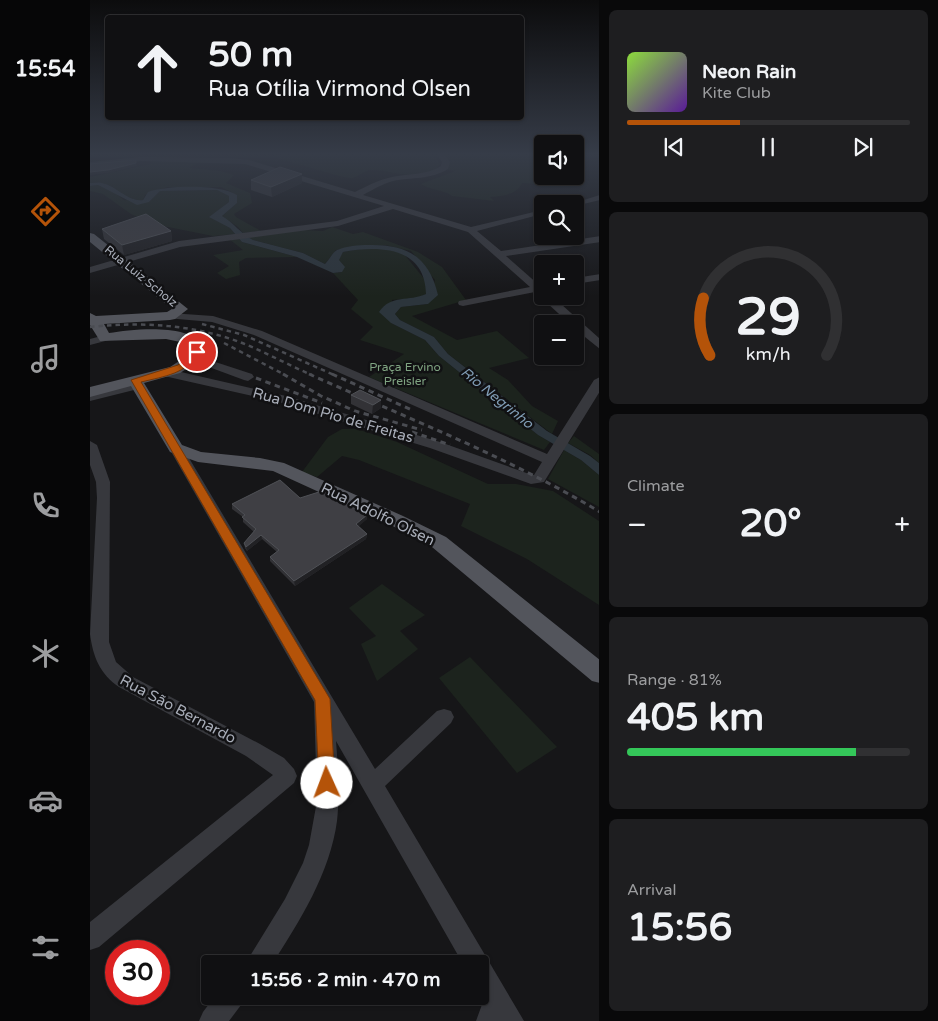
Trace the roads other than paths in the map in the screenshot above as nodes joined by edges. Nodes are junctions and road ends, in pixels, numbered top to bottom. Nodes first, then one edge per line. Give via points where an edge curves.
1 (376, 201) edge
2 (394, 206) junction
3 (534, 214) edge
4 (471, 230) junction
5 (90, 236) edge
6 (599, 239) edge
7 (500, 254) junction
8 (121, 260) junction
9 (90, 270) edge
10 (599, 277) edge
11 (584, 280) edge
12 (534, 284) edge
13 (534, 292) edge
14 (463, 303) dead end
15 (557, 305) edge
16 (175, 312) junction
17 (92, 318) edge
18 (104, 338) junction
19 (90, 342) edge
20 (599, 346) edge
21 (194, 358) junction
22 (168, 373) junction
23 (248, 377) dead end
24 (599, 380) edge
25 (136, 383) junction
26 (90, 392) edge
27 (90, 397) edge
28 (90, 445) edge
29 (176, 448) junction
30 (553, 455) junction
31 (599, 674) edge
32 (322, 699) junction
33 (444, 717) dead end
34 (372, 785) junction
35 (90, 938) edge
36 (263, 955) edge
37 (472, 955) edge
38 (489, 997) edge
39 (225, 1005) edge
40 (493, 1010) edge
41 (212, 1021) edge
42 (511, 1021) edge

1 - 2 street
2 - 4 street
2 - 8 street via 346,222 179,244
3 - 4 street
4 - 7 street
5 - 8 main road, Rua Luiz Scholz
6 - 7 street
7 - 12 street
8 - 9 street
8 - 16 main road, Rua Luiz Scholz
10 - 11 street
13 - 14 street
15 - 20 street
16 - 17 main road
16 - 30 street via 236,325
17 - 18 main road
18 - 19 street
18 - 21 main road via 147,335 182,338 198,346
21 - 22 main road
21 - 23 street
22 - 25 main road, Rua Dom Pio de Freitas
22 - 30 street, Rua Dom Pio de Freitas via 300,404 435,445 524,479 540,479
24 - 30 street
25 - 26 main road, Rua Dom Pio de Freitas
25 - 27 street
25 - 29 main road
28 - 35 street, Rua São Bernardo via 103,482 99,634 106,665 112,674 266,757 287,776
29 - 31 main road, Rua Adolfo Olsen via 203,458 278,467 428,536 457,555
29 - 32 street
32 - 34 street
32 - 36 street via 328,801 325,825 304,886
33 - 34 street
34 - 37 street
38 - 40 street
39 - 41 street
40 - 42 street

